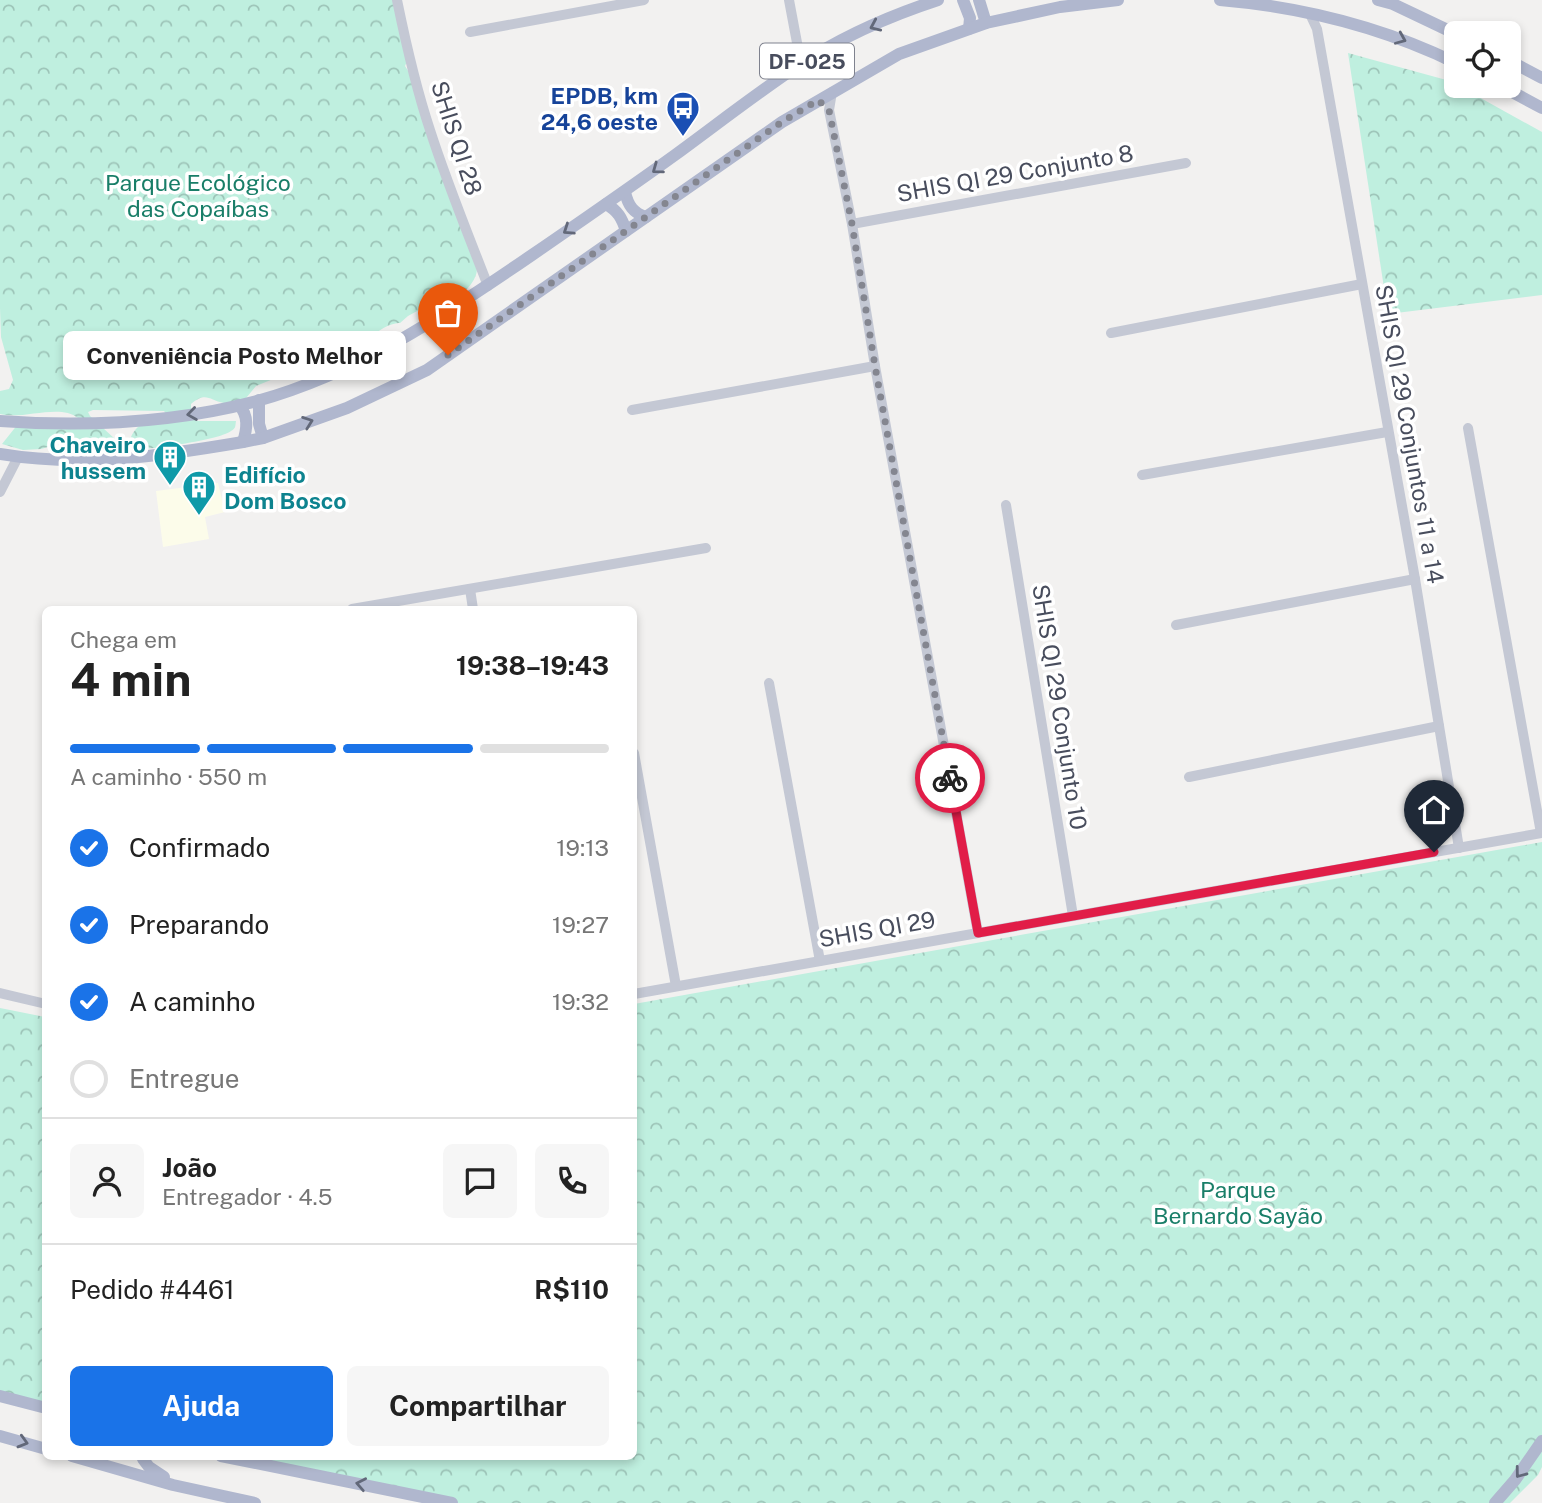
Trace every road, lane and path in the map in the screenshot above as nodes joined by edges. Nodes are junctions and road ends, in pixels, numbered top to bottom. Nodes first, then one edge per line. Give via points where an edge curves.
1 (397, 0) edge
2 (644, 0) edge
3 (789, 0) edge
4 (938, 0) edge
5 (963, 0) edge
6 (979, 0) edge
7 (1118, 0) edge
8 (1220, 0) edge
9 (1378, 0) edge
10 (1317, 20) junction
11 (986, 23) junction
12 (1444, 28) edge
13 (969, 29) junction
14 (470, 32) dead end
15 (1444, 58) edge
16 (801, 64) junction
17 (1521, 67) edge
18 (1542, 78) edge
19 (832, 92) junction
20 (1521, 97) edge
21 (818, 100) junction
22 (1542, 108) edge
23 (829, 110) junction
24 (1185, 163) dead end
25 (625, 192) junction
26 (606, 204) junction
27 (646, 217) junction
28 (852, 224) junction
29 (626, 231) junction
30 (1362, 284) junction
31 (488, 286) junction
32 (1111, 333) dead end
33 (875, 366) junction
34 (259, 401) junction
35 (239, 405) junction
36 (632, 410) dead end
37 (0, 421) edge
38 (1468, 428) dead end
39 (1387, 432) junction
40 (263, 438) junction
41 (243, 442) junction
42 (0, 454) edge
43 (18, 457) junction
44 (1142, 475) dead end
45 (0, 492) edge
46 (1006, 505) dead end
47 (706, 548) dead end
48 (1415, 579) junction
49 (470, 589) junction
50 (370, 606) edge
51 (473, 606) edge
52 (1176, 625) dead end
53 (769, 683) dead end
54 (1439, 726) junction
55 (637, 770) edge
56 (1189, 777) dead end
57 (1541, 833) edge
58 (1460, 848) junction
59 (1073, 916) junction
60 (978, 933) junction
61 (820, 961) junction
62 (676, 986) junction
63 (0, 993) edge
64 (637, 993) edge
65 (42, 1003) edge
66 (0, 1396) edge
67 (42, 1407) edge
68 (0, 1436) edge
69 (1542, 1441) edge
70 (42, 1448) edge
71 (86, 1460) edge
72 (145, 1460) edge
73 (241, 1460) edge
74 (173, 1485) junction
75 (256, 1503) edge
76 (452, 1503) edge
77 (1495, 1503) edge

1 - 31 street, SHIS QI 28 via 429,128
2 - 14 street
3 - 16 street
4 -> 16 main road, DF-025
5 - 13 main road
6 - 11 main road
7 - 11 main road, DF-025
8 - 10 main road via 1255,3
9 - 12 main road
10 -> 15 main road via 1354,23
10 - 30 street, SHIS QI 29 Conjuntos 11 a 14
11 - 13 main road, DF-025
13 - 19 main road, DF-025 via 899,54
16 -> 25 main road, DF-025
17 - 18 main road
19 - 21 main road, DF-025
19 - 23 street
20 - 22 main road
21 - 23 street
21 - 27 main road, DF-025
23 - 28 street
24 - 28 street, SHIS QI 29 Conjunto 8
25 - 26 main road, DF-025
25 - 27 main road via 634,211
26 - 29 main road via 622,218
26 -> 31 main road, DF-025
27 - 29 main road, DF-025
28 - 33 street
40 -> 29 main road, DF-025 via 347,408 427,370
30 - 32 street
30 - 39 street, SHIS QI 29 Conjuntos 11 a 14
31 - 34 main road, DF-025 via 358,363
33 - 36 street
33 - 60 street
34 - 35 main road, DF-025
34 - 40 main road
35 -> 37 main road, DF-025 via 130,422 51,425
35 - 41 main road via 247,423
38 - 57 street
39 - 44 street
39 - 48 street, SHIS QI 29 Conjuntos 11 a 14
40 - 41 main road, DF-025
41 - 43 main road, DF-025 via 115,461
42 - 43 main road, DF-025
43 - 45 street
46 - 59 street, SHIS QI 29 Conjunto 10
47 - 49 street
48 - 52 street
48 - 54 street, SHIS QI 29 Conjuntos 11 a 14
49 - 50 street
49 - 51 street
53 - 61 street
54 - 56 street
54 - 58 street, SHIS QI 29 Conjuntos 11 a 14
55 - 62 street
57 - 58 street, SHIS QI 29
58 - 59 street, SHIS QI 29
59 - 60 street, SHIS QI 29
60 - 61 street, SHIS QI 29
61 - 62 street, SHIS QI 29
62 - 64 street, SHIS QI 29
63 - 65 street
66 - 67 main road
68 -> 70 main road
69 -> 77 main road
71 - 74 main road
72 - 74 main road
76 -> 73 main road
74 - 75 main road

